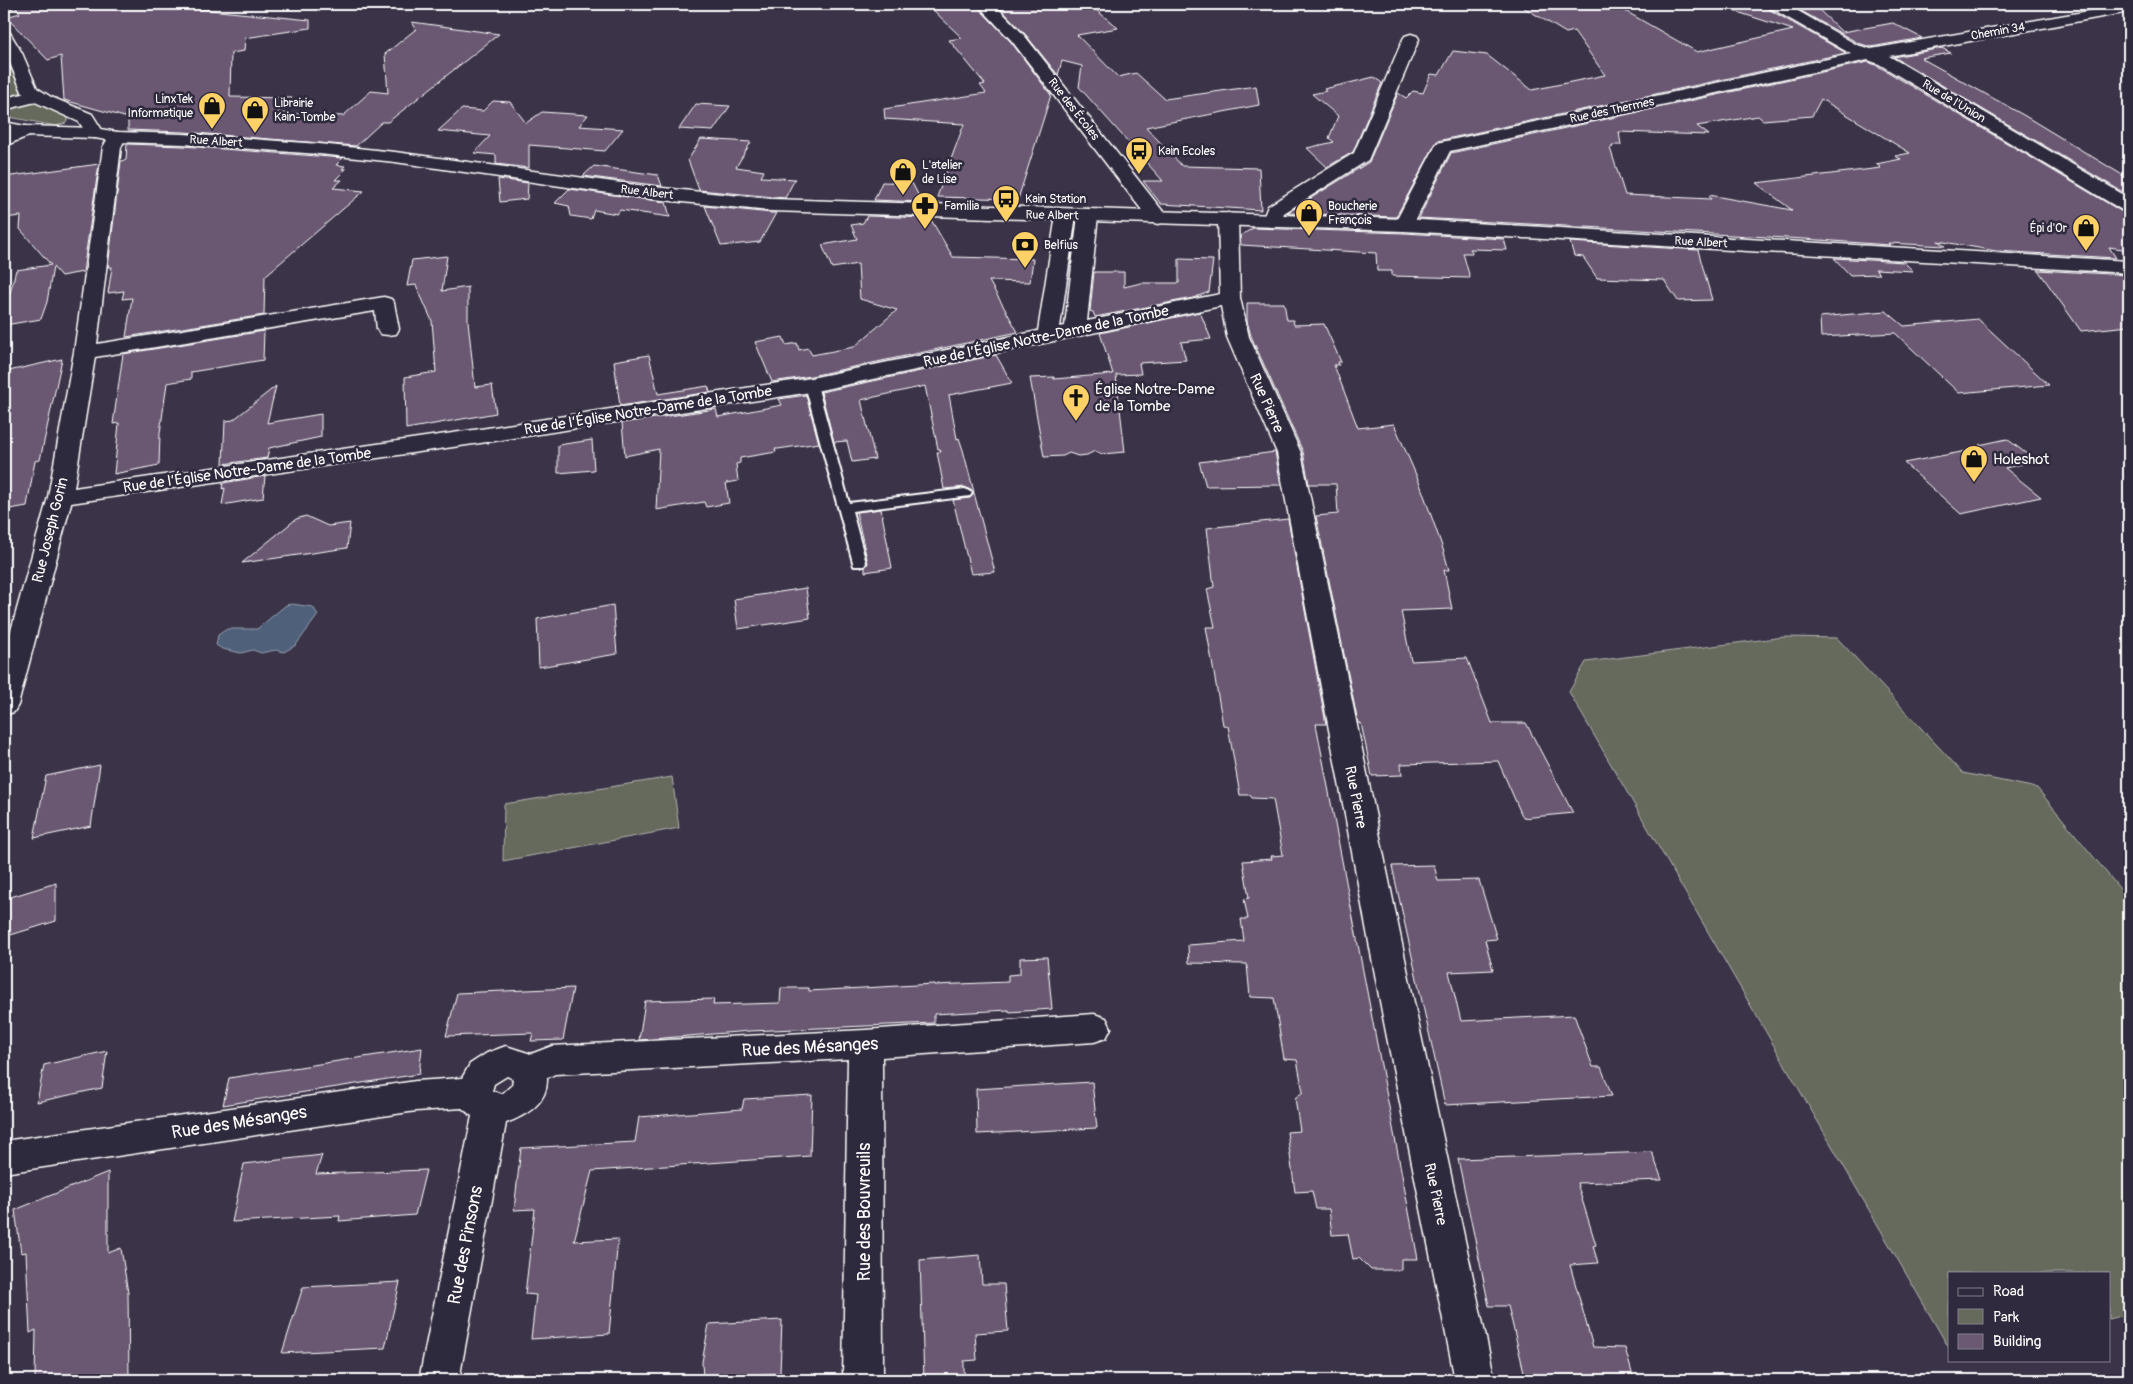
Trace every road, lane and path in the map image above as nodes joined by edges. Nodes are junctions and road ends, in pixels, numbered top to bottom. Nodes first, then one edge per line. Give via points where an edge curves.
1 (985, 4) edge
2 (1775, 4) edge
3 (2129, 7) edge
4 (4, 36) edge
5 (1411, 39) dead end
6 (1867, 55) junction
7 (38, 96) junction
8 (4, 105) edge
9 (4, 127) edge
10 (25, 131) junction
11 (95, 133) junction
12 (117, 138) junction
13 (4, 141) edge
14 (2129, 206) edge
15 (1066, 215) junction
16 (1088, 215) junction
17 (1158, 218) junction
18 (1228, 219) junction
19 (1272, 220) junction
20 (1404, 225) junction
21 (1062, 247) junction
22 (1085, 248) junction
23 (2129, 267) edge
24 (1057, 282) junction
25 (1081, 282) junction
26 (1230, 298) junction
27 (388, 329) dead end
28 (1075, 330) junction
29 (1048, 336) junction
30 (85, 352) junction
31 (812, 385) junction
32 (965, 493) dead end
33 (60, 497) junction
34 (844, 508) junction
35 (859, 563) dead end
36 (4, 705) edge
37 (1094, 1028) dead end
38 (865, 1044) junction
39 (483, 1100) junction
40 (4, 1157) edge
41 (439, 1380) edge
42 (863, 1380) edge
43 (1475, 1380) edge

1 - 17 street, Rue des Écoles via 1018,38
2 - 6 street, Rue de l'Union
3 - 6 street, Chemin 34
4 - 7 street via 30,91
5 - 19 street via 1362,156 1275,210
6 - 14 street, Rue de l'Union via 1886,60
6 - 20 street, Rue des Thermes via 1443,146
7 - 8 street
7 - 11 street via 86,118
9 - 10 street, Rue Albert
10 - 11 street, Rue Albert
10 - 13 street
11 - 12 street, Rue Albert
12 - 15 street, Rue Albert via 183,139 318,149 643,192 771,205
12 - 30 street, Rue Joseph Gorin via 112,147
15 - 16 street, Rue Albert
15 - 21 street
16 - 17 street, Rue Albert
16 - 22 street
17 - 18 street, Rue Albert
18 - 19 street, Rue Albert
18 - 26 street, Rue Pierre
19 - 20 street, Rue Albert
20 - 23 street, Rue Albert
21 - 22 street
21 - 24 street
22 - 25 street
24 - 25 street
24 - 29 street
25 - 28 street
26 - 28 street, Rue de l’Église Notre-Dame de la Tombe
26 - 43 street, Rue Pierre via 1238,337 1289,453
27 - 30 street via 384,303
28 - 29 street, Rue de l’Église Notre-Dame de la Tombe
29 - 31 street, Rue de l’Église Notre-Dame de la Tombe
30 - 33 street, Rue Joseph Gorin
31 - 33 street, Rue de l’Église Notre-Dame de la Tombe
31 - 34 lane
32 - 34 lane
33 - 36 street, Rue Joseph Gorin
34 - 35 lane
37 - 38 street, Rue des Mésanges
38 - 39 street, Rue des Mésanges via 552,1060 529,1070 532,1082 524,1098 509,1107
38 - 42 street, Rue des Bouvreuils
39 - 40 street, Rue des Mésanges via 416,1096
39 - 41 street, Rue des Pinsons

